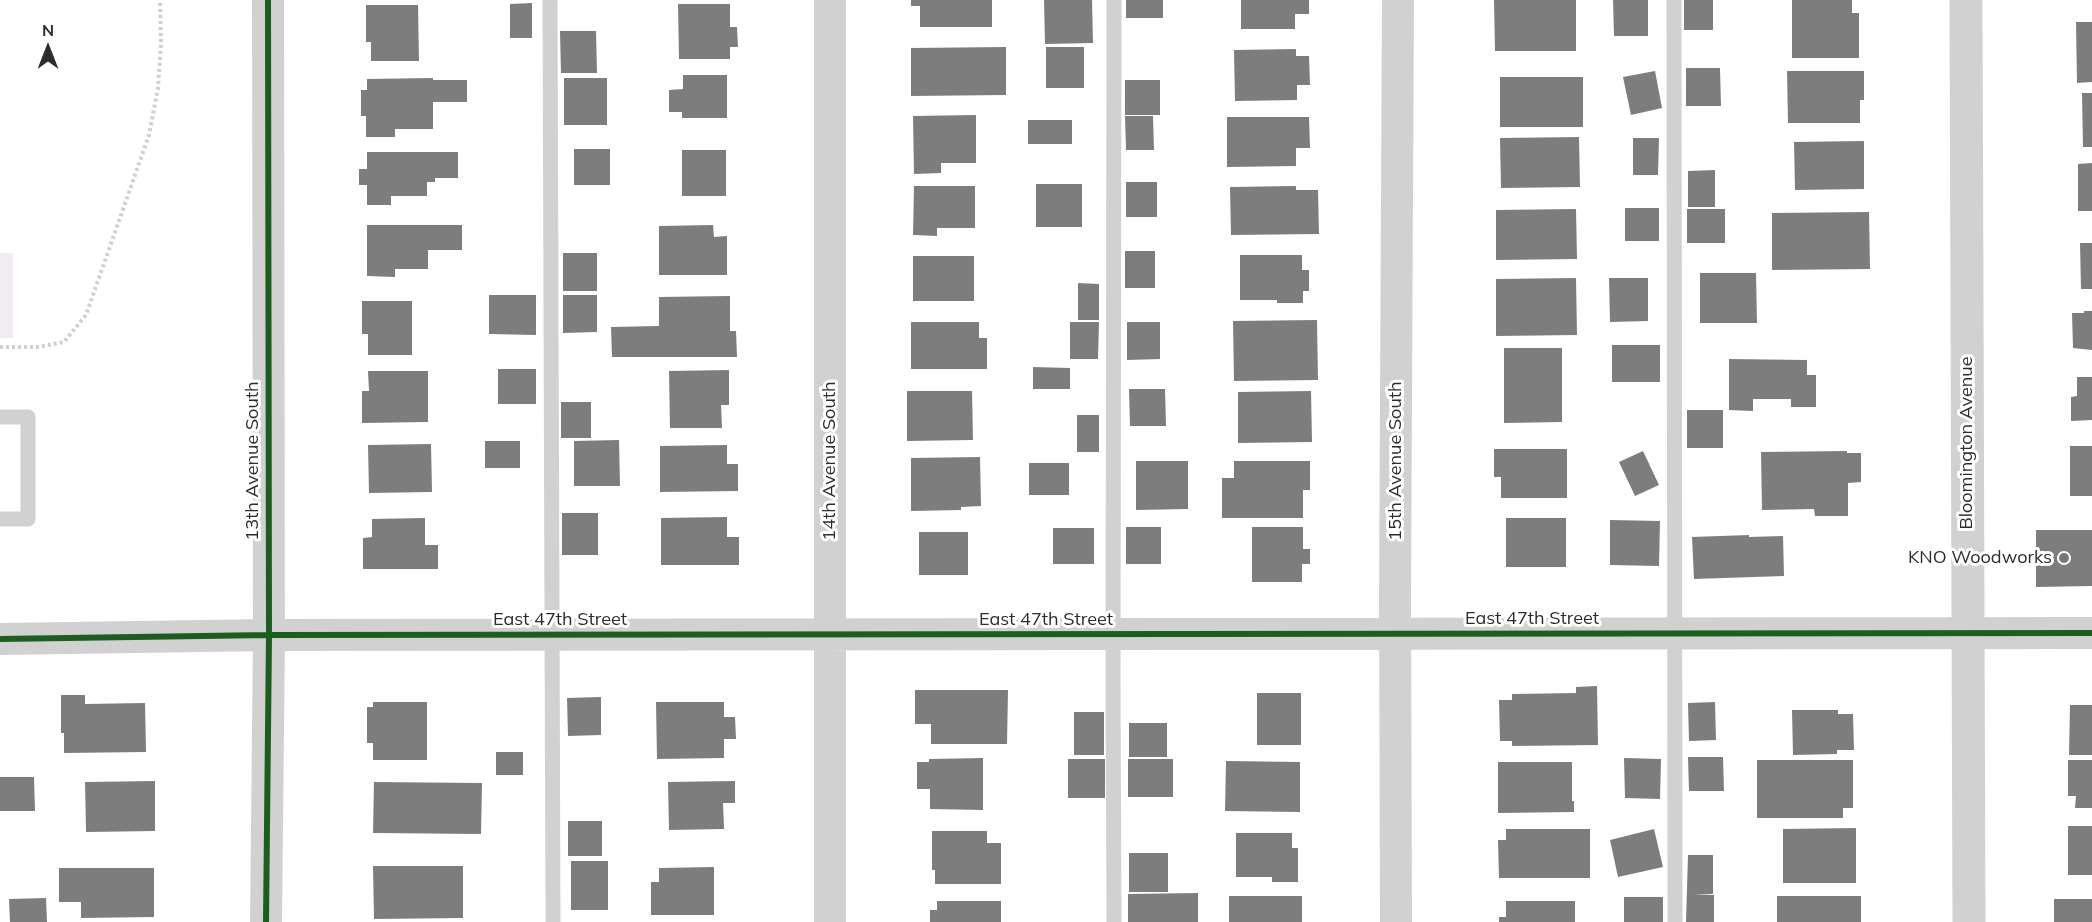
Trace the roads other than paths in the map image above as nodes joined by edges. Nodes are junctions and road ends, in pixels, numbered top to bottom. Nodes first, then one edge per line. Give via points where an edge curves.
1 (268, 0) edge
2 (550, 0) edge
3 (830, 0) edge
4 (1114, 0) edge
5 (1398, 0) edge
6 (1674, 0) edge
7 (1966, 0) edge
8 (0, 417) edge
9 (0, 519) edge
10 (1675, 633) junction
11 (1968, 633) junction
12 (2092, 633) edge
13 (268, 635) junction
14 (552, 635) junction
15 (830, 635) junction
16 (1113, 635) junction
17 (1395, 635) junction
18 (0, 639) edge
19 (266, 922) edge
20 (553, 922) edge
21 (830, 922) edge
22 (1114, 922) edge
23 (1396, 922) edge
24 (1675, 922) edge
25 (1969, 922) edge

1 - 13 street, 13th Avenue South
2 - 14 lane
3 - 15 street, 14th Avenue South
4 - 16 lane
5 - 17 street, 15th Avenue South
6 - 10 lane
7 - 11 street, Bloomington Avenue
8 - 9 lane via 28,417 28,428 28,519
10 - 11 street, East 47th Street
10 - 17 street, East 47th Street
10 - 24 lane
11 - 12 street, East 47th Street
11 - 25 street, Bloomington Avenue
13 - 14 street, East 47th Street
13 - 18 street, East 47th Street
13 - 19 street, 13th Avenue South
14 - 15 street, East 47th Street
14 - 20 lane
15 - 16 street, East 47th Street
15 - 21 street, 14th Avenue South
16 - 17 street, East 47th Street
16 - 22 lane
17 - 23 street, 15th Avenue South

